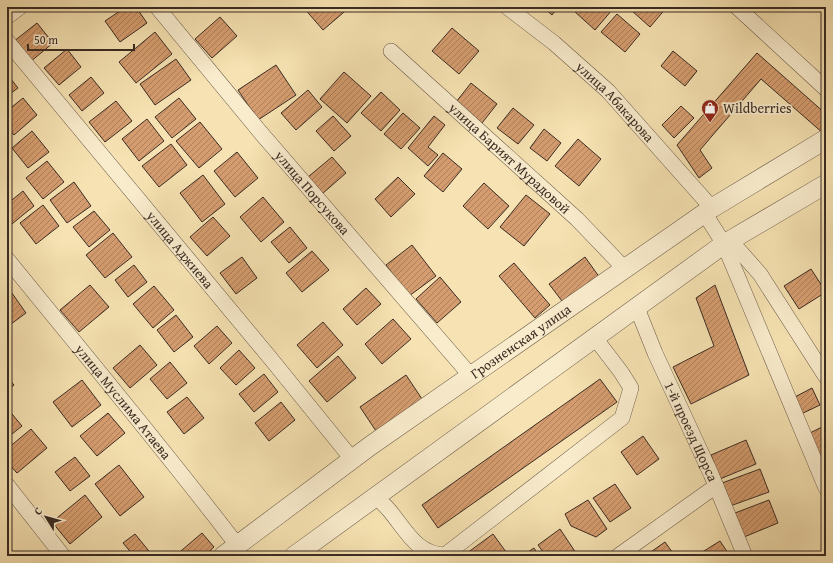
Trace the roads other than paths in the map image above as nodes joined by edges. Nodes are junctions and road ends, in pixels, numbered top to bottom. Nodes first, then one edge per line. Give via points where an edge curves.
1 (20, 7) edge
2 (157, 7) edge
3 (507, 7) edge
4 (737, 7) edge
5 (7, 17) edge
6 (7, 41) edge
7 (391, 51) dead end
8 (826, 89) edge
9 (826, 139) edge
10 (826, 184) edge
11 (709, 211) junction
12 (724, 244) junction
13 (7, 259) edge
14 (625, 269) junction
15 (637, 308) junction
16 (595, 338) junction
17 (472, 376) junction
18 (826, 377) edge
19 (352, 460) junction
20 (7, 485) edge
21 (716, 486) junction
22 (826, 488) edge
23 (376, 497) junction
24 (230, 551) edge
25 (416, 551) edge
26 (63, 556) edge
27 (294, 556) edge
28 (618, 556) edge
29 (745, 556) edge

1 - 5 street
2 - 17 street, улица Порсукова via 261,133
3 - 11 street, улица Абакарова via 554,43 608,91
4 - 8 street
6 - 19 street, улица Аджиева
7 - 14 street, улица Барият Мурадовой via 577,219
9 - 11 street, Грозненская улица
10 - 12 street
11 - 12 street, улица Абакарова
11 - 14 street, Грозненская улица
12 - 15 street
12 - 18 street via 737,248 760,274
12 - 22 street, улица Абакарова
13 - 24 street, улица Муслима Атаева via 177,466
14 - 17 street, Грозненская улица
15 - 16 street
15 - 21 street, 1-й проезд Щорса via 655,354
16 - 23 street
16 - 25 street via 631,388 622,418 445,555
17 - 19 street, Грозненская улица
19 - 24 street, Грозненская улица
20 - 26 street
21 - 28 street
21 - 29 street, 1-й проезд Щорса
23 - 25 street via 389,509
23 - 27 street

